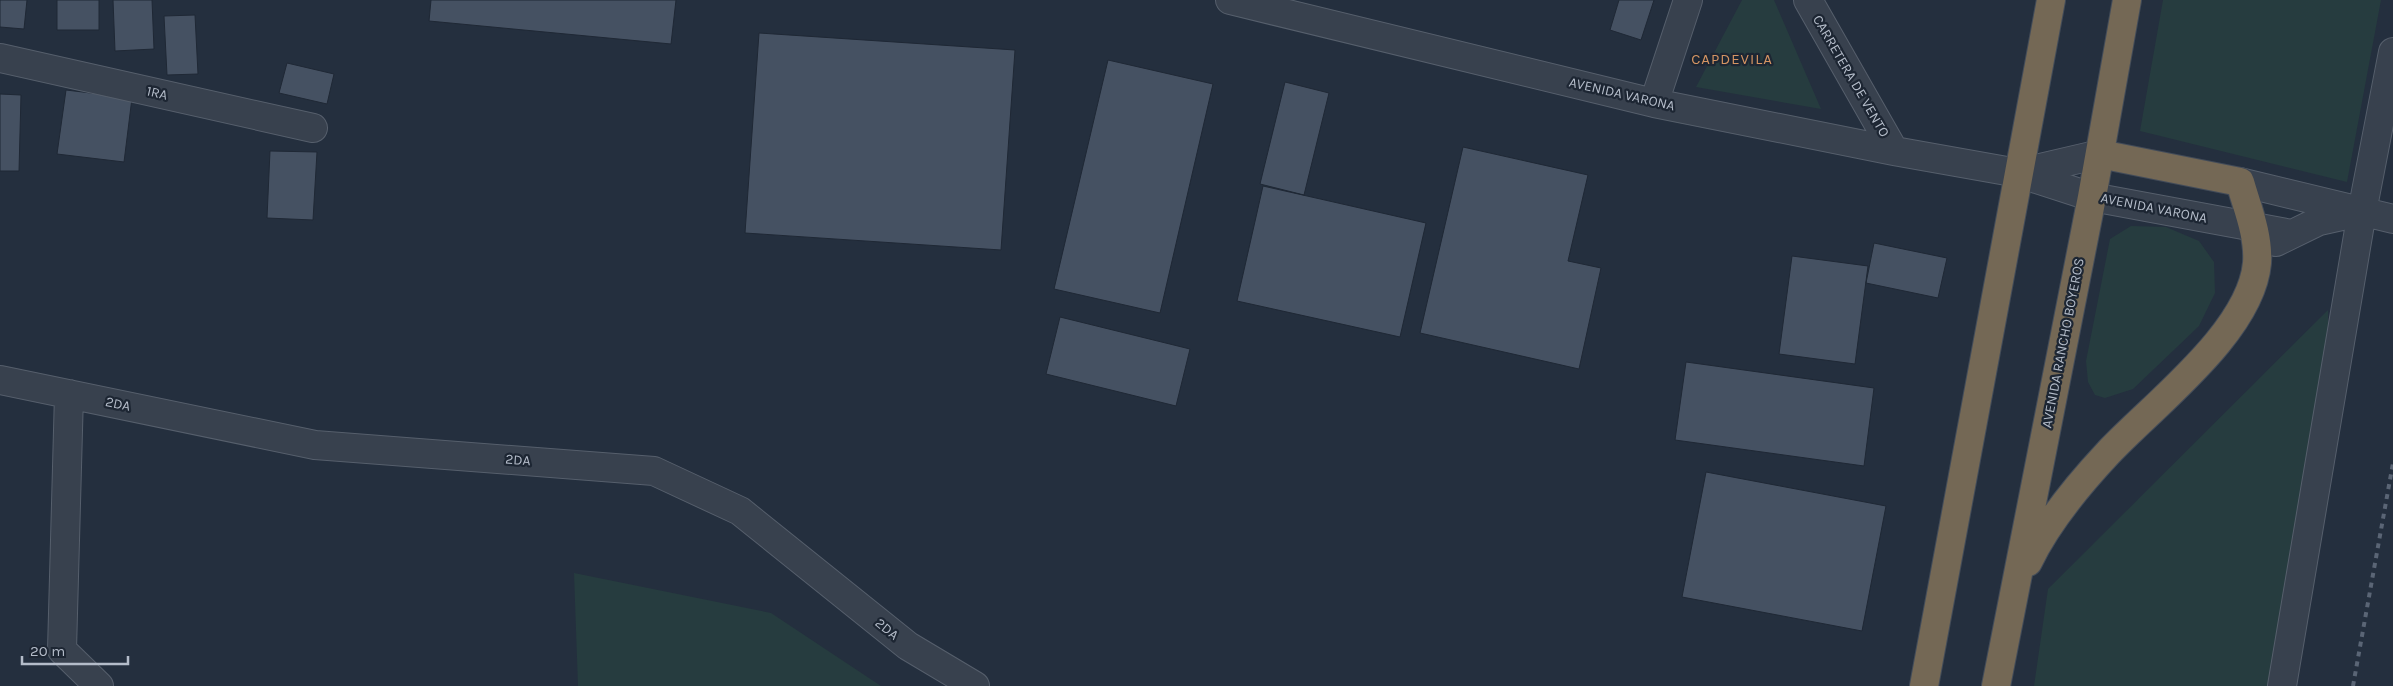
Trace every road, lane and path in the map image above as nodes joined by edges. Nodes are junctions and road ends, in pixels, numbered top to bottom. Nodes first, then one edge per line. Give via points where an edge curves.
1 (1230, 0) edge
2 (1688, 0) edge
3 (1808, 0) edge
4 (2051, 0) edge
5 (2127, 0) edge
6 (2393, 52) edge
7 (0, 58) edge
8 (1654, 103) junction
9 (314, 128) dead end
10 (1894, 151) junction
11 (2100, 154) junction
12 (2018, 173) junction
13 (2240, 182) junction
14 (2092, 197) junction
15 (2362, 212) junction
16 (2393, 219) edge
17 (2253, 227) junction
18 (2292, 234) junction
19 (2257, 262) junction
20 (0, 380) edge
21 (69, 394) junction
22 (2014, 591) junction
23 (99, 686) edge
24 (975, 686) edge
25 (1924, 686) edge
26 (1996, 686) edge
27 (2282, 686) edge

1 - 8 street, AVENIDA VARONA
2 - 8 street
3 - 10 street, CARRETERA DE VENTO
4 - 12 highway
5 - 11 highway, AVENIDA RANCHO BOYEROS
6 - 15 street
7 - 9 street, 1RA
8 - 10 street, AVENIDA VARONA
10 - 12 street, AVENIDA VARONA
11 - 12 street, AVENIDA VARONA
11 - 13 highway
11 - 14 highway, AVENIDA RANCHO BOYEROS
12 - 14 street, AVENIDA VARONA
12 - 25 highway
13 - 15 street
13 - 17 highway
14 - 17 street, AVENIDA VARONA
14 - 22 highway, AVENIDA RANCHO BOYEROS
15 - 16 street
15 - 18 street via 2319,222
15 - 27 street
17 - 18 street, AVENIDA VARONA
17 - 19 highway
18 - 19 street via 2268,249
19 - 22 highway via 2245,303 2233,321 2209,352 2107,454 2069,499 2038,540
20 - 21 street, 2DA
21 - 23 street via 62,650
21 - 24 street, 2DA via 315,445 654,471 740,511 908,646
22 - 26 highway, AVENIDA RANCHO BOYEROS

